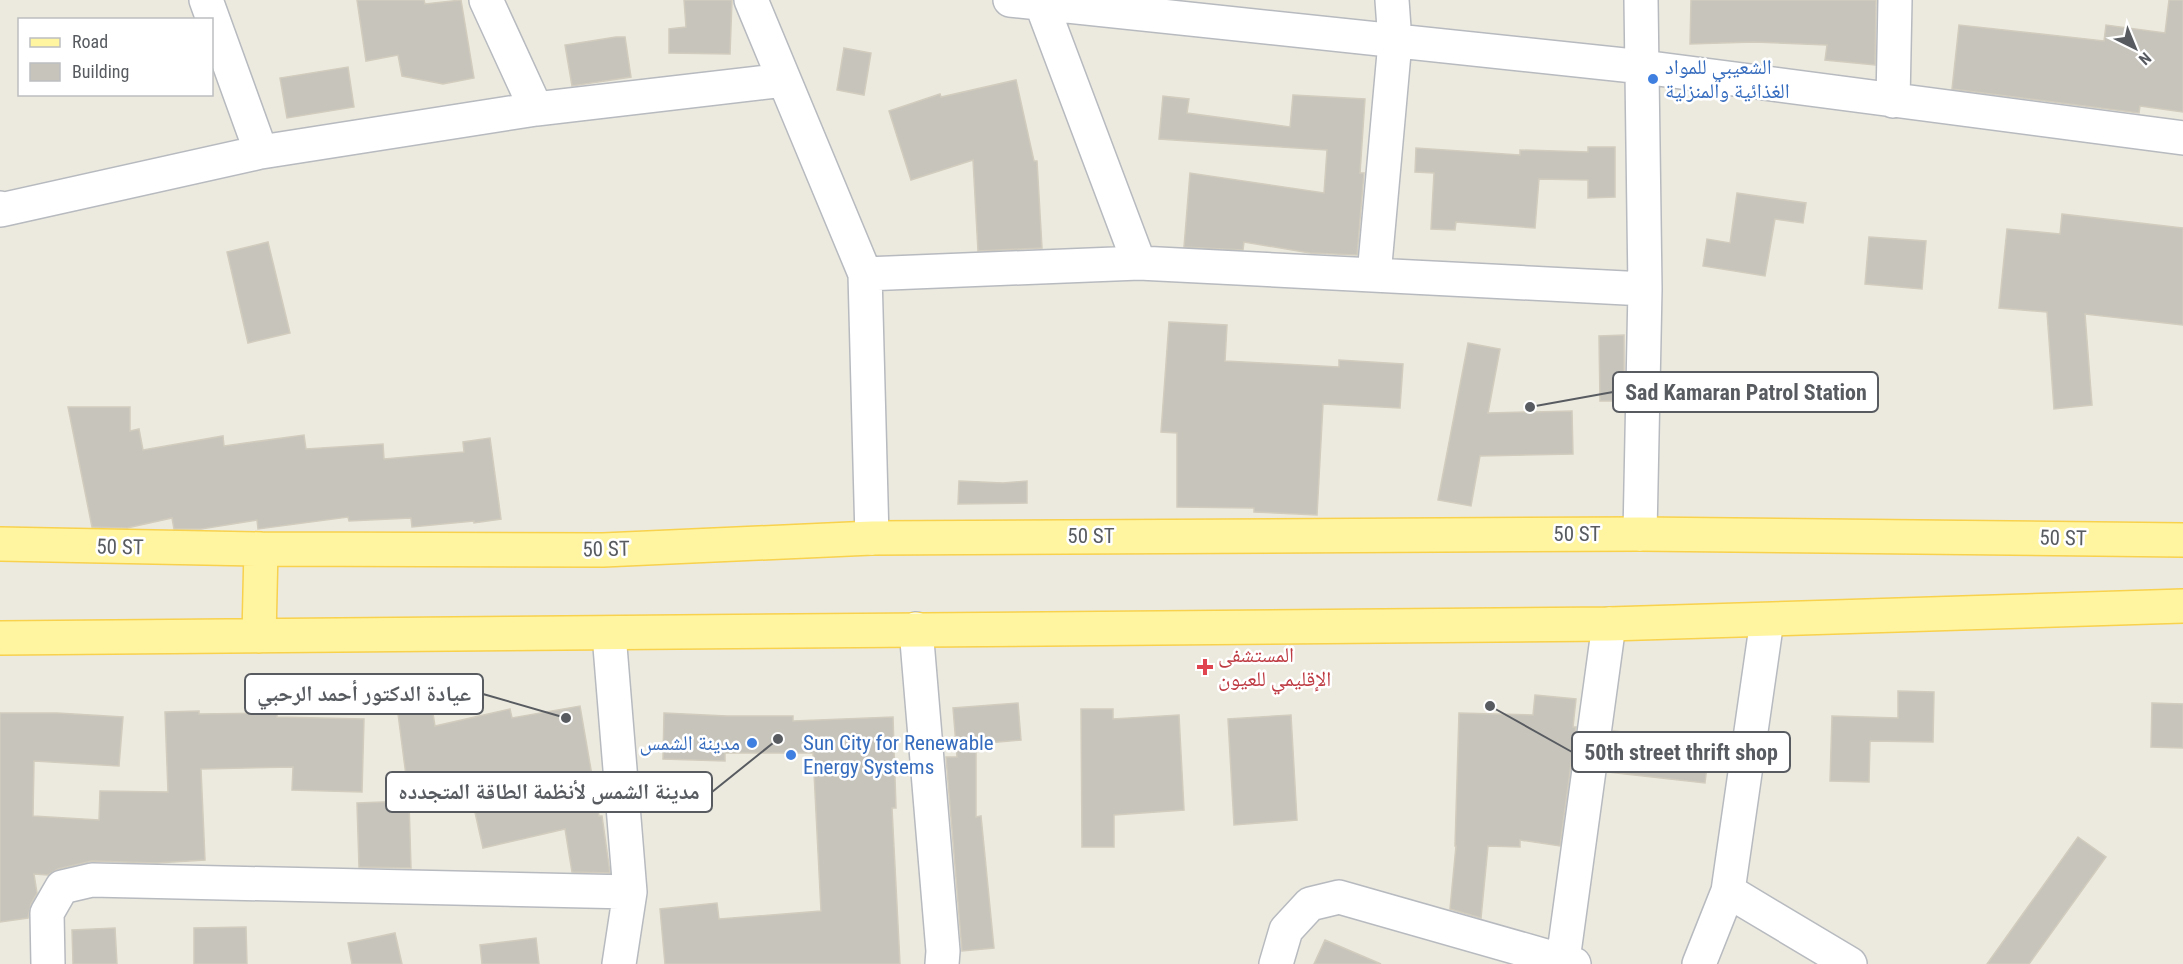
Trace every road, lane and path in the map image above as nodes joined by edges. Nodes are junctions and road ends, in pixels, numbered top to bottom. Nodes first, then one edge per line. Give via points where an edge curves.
1 (206, 0) edge
2 (486, 0) edge
3 (751, 0) edge
4 (1392, 0) edge
5 (1641, 0) edge
6 (1895, 0) edge
7 (1030, 1) edge
8 (213, 18) edge
9 (213, 19) edge
10 (1395, 42) junction
11 (1643, 67) junction
12 (784, 80) junction
13 (1893, 101) junction
14 (536, 109) junction
15 (2183, 138) edge
16 (261, 152) junction
17 (0, 208) edge
18 (1139, 263) junction
19 (865, 274) junction
20 (1374, 275) junction
21 (1645, 289) junction
22 (1640, 534) junction
23 (872, 538) junction
24 (2183, 540) edge
25 (0, 544) edge
26 (261, 549) junction
27 (2183, 606) edge
28 (1767, 620) junction
29 (1609, 624) junction
30 (916, 629) junction
31 (609, 633) junction
32 (260, 636) junction
33 (0, 638) edge
34 (1728, 891) junction
35 (630, 892) junction
36 (1569, 962) edge
37 (48, 964) edge
38 (619, 964) edge
39 (942, 964) edge
40 (1276, 964) edge
41 (1699, 964) edge
42 (1850, 964) edge

1 - 8 street
2 - 14 street
3 - 12 street
4 - 10 street
5 - 11 street
6 - 13 street
7 - 10 street
7 - 18 street
9 - 16 street
10 - 11 street
10 - 20 street
11 - 13 street
11 - 21 street
12 - 14 street
12 - 19 street
13 - 15 street
14 - 16 street
16 - 17 street
18 - 19 street
18 - 20 street
19 - 23 street
20 - 21 street
21 - 22 street
22 - 23 main road, 50 ST
22 - 24 main road, 50 ST
23 - 26 main road, 50 ST via 603,550
25 - 26 main road, 50 ST
26 - 32 main road
27 - 28 main road
28 - 29 main road
28 - 34 street
29 - 30 main road
29 - 36 street
30 - 31 main road
30 - 39 street
31 - 32 main road
31 - 35 street
32 - 33 main road
34 - 41 street
34 - 42 street
35 - 37 street via 92,880 62,887 47,913
35 - 38 street
36 - 40 street via 1339,897 1310,904 1286,930

